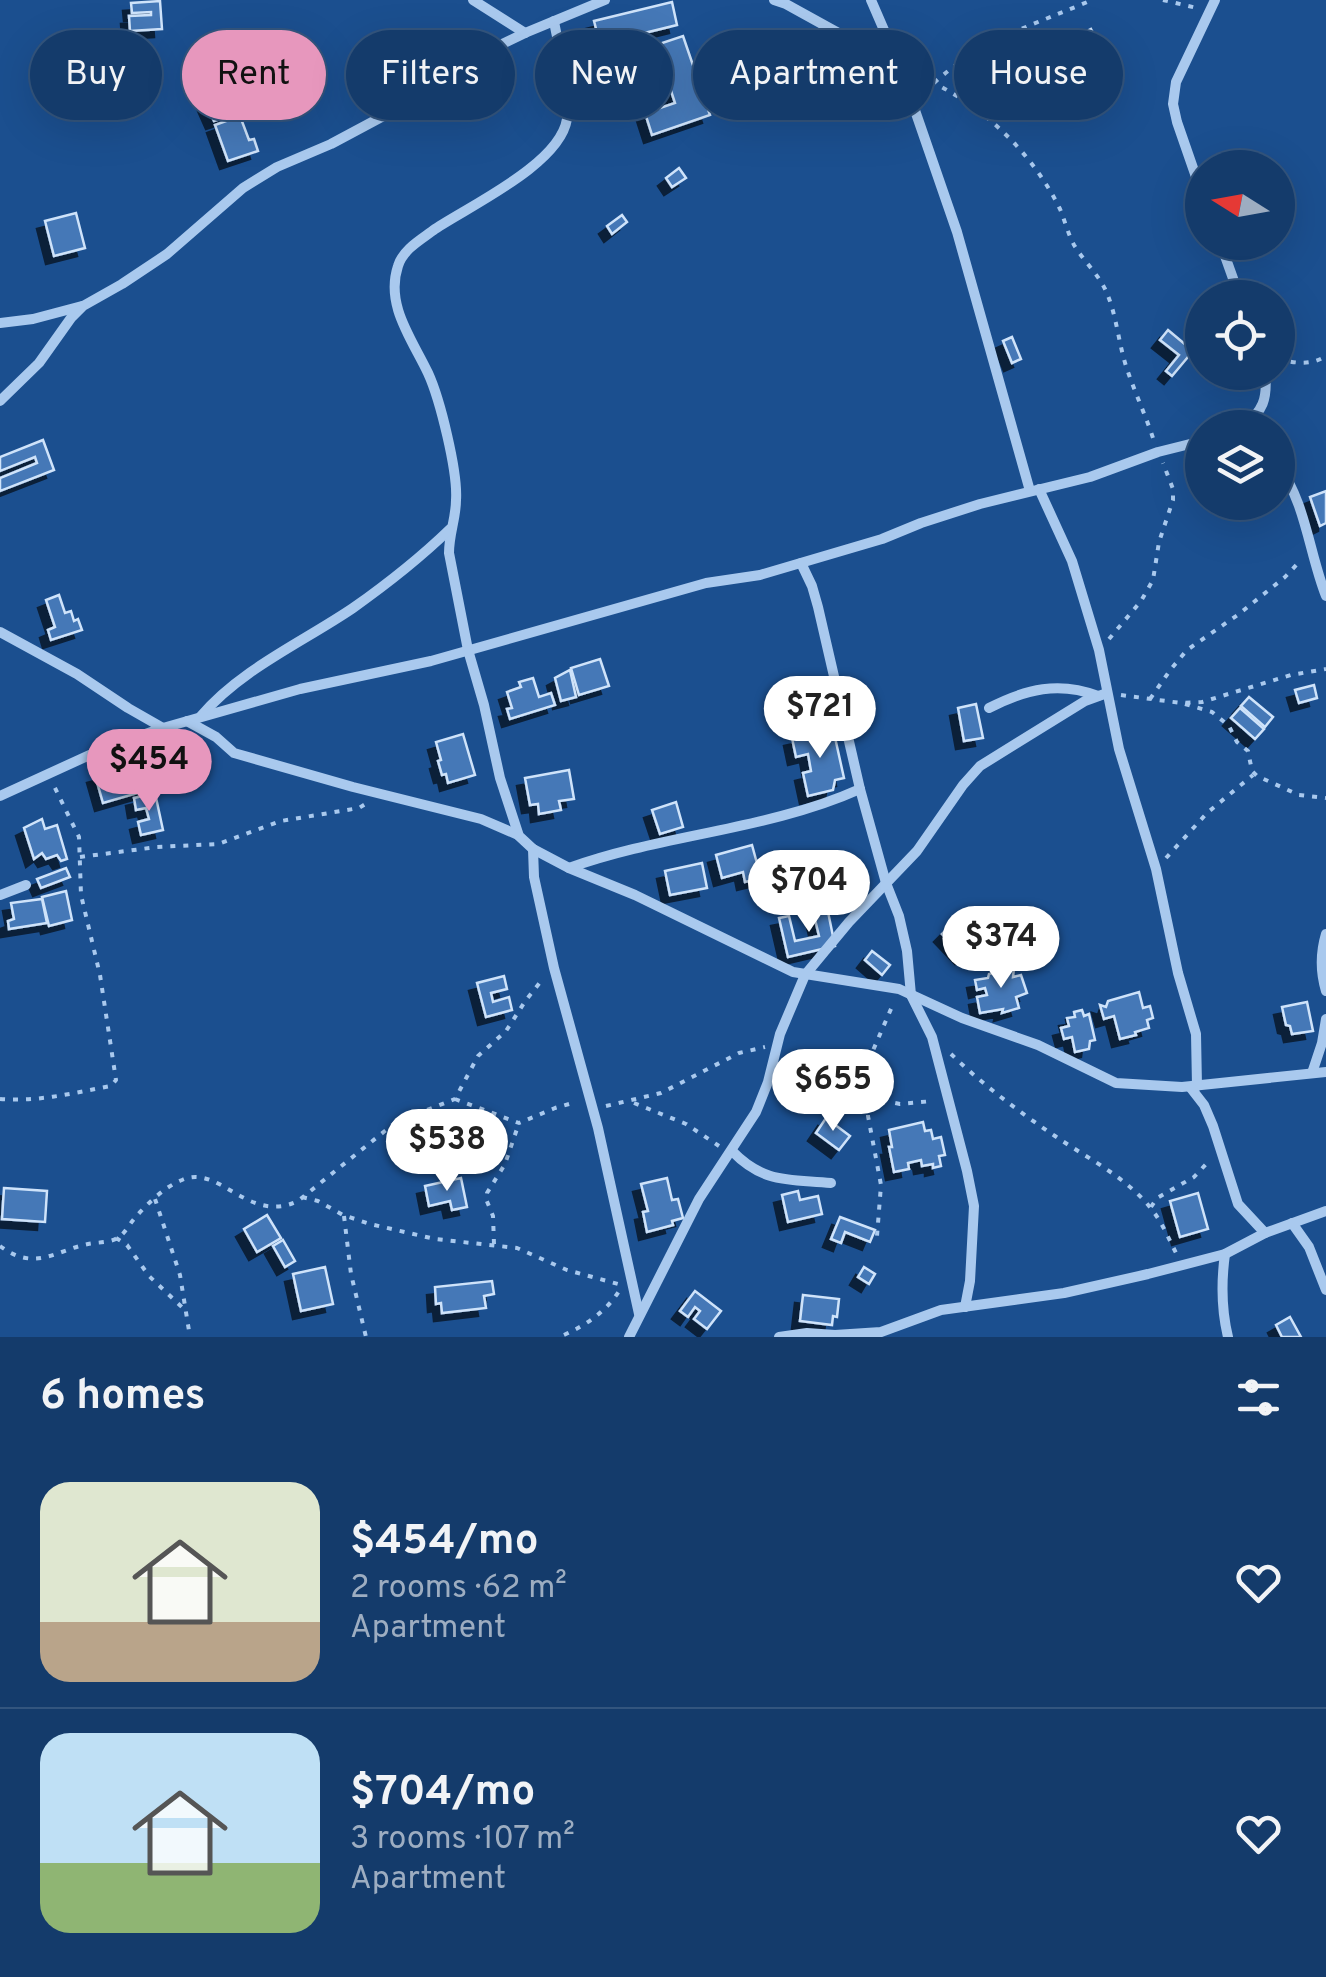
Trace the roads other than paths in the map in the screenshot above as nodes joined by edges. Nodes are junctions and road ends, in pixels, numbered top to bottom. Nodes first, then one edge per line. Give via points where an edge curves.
1 (473, 0) edge
2 (606, 0) edge
3 (774, 0) edge
4 (871, 0) edge
5 (1212, 5) edge
6 (554, 21) junction
7 (832, 30) edge
8 (884, 30) edge
9 (525, 33) junction
10 (918, 120) edge
11 (1186, 150) edge
12 (83, 306) junction
13 (0, 324) edge
14 (0, 401) edge
15 (1185, 445) edge
16 (1034, 490) junction
17 (1295, 494) edge
18 (451, 528) junction
19 (801, 563) junction
20 (1326, 596) edge
21 (0, 632) edge
22 (468, 650) junction
23 (1102, 695) junction
24 (990, 708) dead end
25 (200, 717) junction
26 (187, 720) junction
27 (162, 728) junction
28 (860, 790) junction
29 (0, 796) edge
30 (518, 836) junction
31 (533, 850) junction
32 (569, 868) junction
33 (886, 883) junction
34 (26, 886) dead end
35 (0, 894) edge
36 (1326, 934) edge
37 (805, 975) junction
38 (1326, 991) edge
39 (905, 992) junction
40 (1326, 1019) edge
41 (1326, 1072) edge
42 (1312, 1073) junction
43 (1193, 1086) junction
44 (731, 1153) junction
45 (832, 1183) dead end
46 (1326, 1211) edge
47 (1292, 1223) junction
48 (1265, 1233) junction
49 (1226, 1254) junction
50 (1326, 1290) edge
51 (964, 1306) junction
52 (640, 1315) junction
53 (805, 1335) edge
54 (629, 1337) edge
55 (779, 1337) edge
56 (1228, 1337) edge

1 - 9 street
2 - 6 street
3 - 7 street
4 - 8 street
5 - 11 street via 1176,82 1173,104
6 - 9 street
6 - 18 street via 568,89 567,122 554,147 420,240 396,270 394,298 430,376 447,442 456,500
9 - 12 street via 389,113 277,166 166,254
10 - 16 street
12 - 13 street
12 - 14 street
15 - 16 street
16 - 19 street
16 - 23 street via 1072,561 1100,650
17 - 20 street
18 - 22 street via 449,553
18 - 25 street via 354,607 246,676
19 - 22 street
19 - 28 street via 818,607
21 - 27 street
22 - 25 street
22 - 30 street
23 - 24 street via 1047,688
23 - 33 street via 980,766
23 - 43 street via 1156,869 1196,1034
25 - 26 street
26 - 27 street
26 - 30 street via 234,753 481,819
27 - 29 street
28 - 32 street via 790,814
28 - 33 street
30 - 31 street
31 - 32 street
31 - 52 street via 554,968
32 - 37 street
33 - 37 street
33 - 39 street via 906,951
34 - 35 street
36 - 38 street
37 - 39 street
37 - 44 street via 756,1112
39 - 43 street via 1116,1083
39 - 51 street via 932,1037 974,1206
40 - 42 street
41 - 42 street
42 - 43 street
43 - 48 street via 1238,1204
44 - 45 street via 771,1176
44 - 52 street
46 - 47 street
47 - 48 street
47 - 50 street
48 - 49 street
49 - 51 street via 1064,1293
49 - 56 street via 1221,1284
51 - 53 street via 880,1332
52 - 54 street
53 - 55 street

